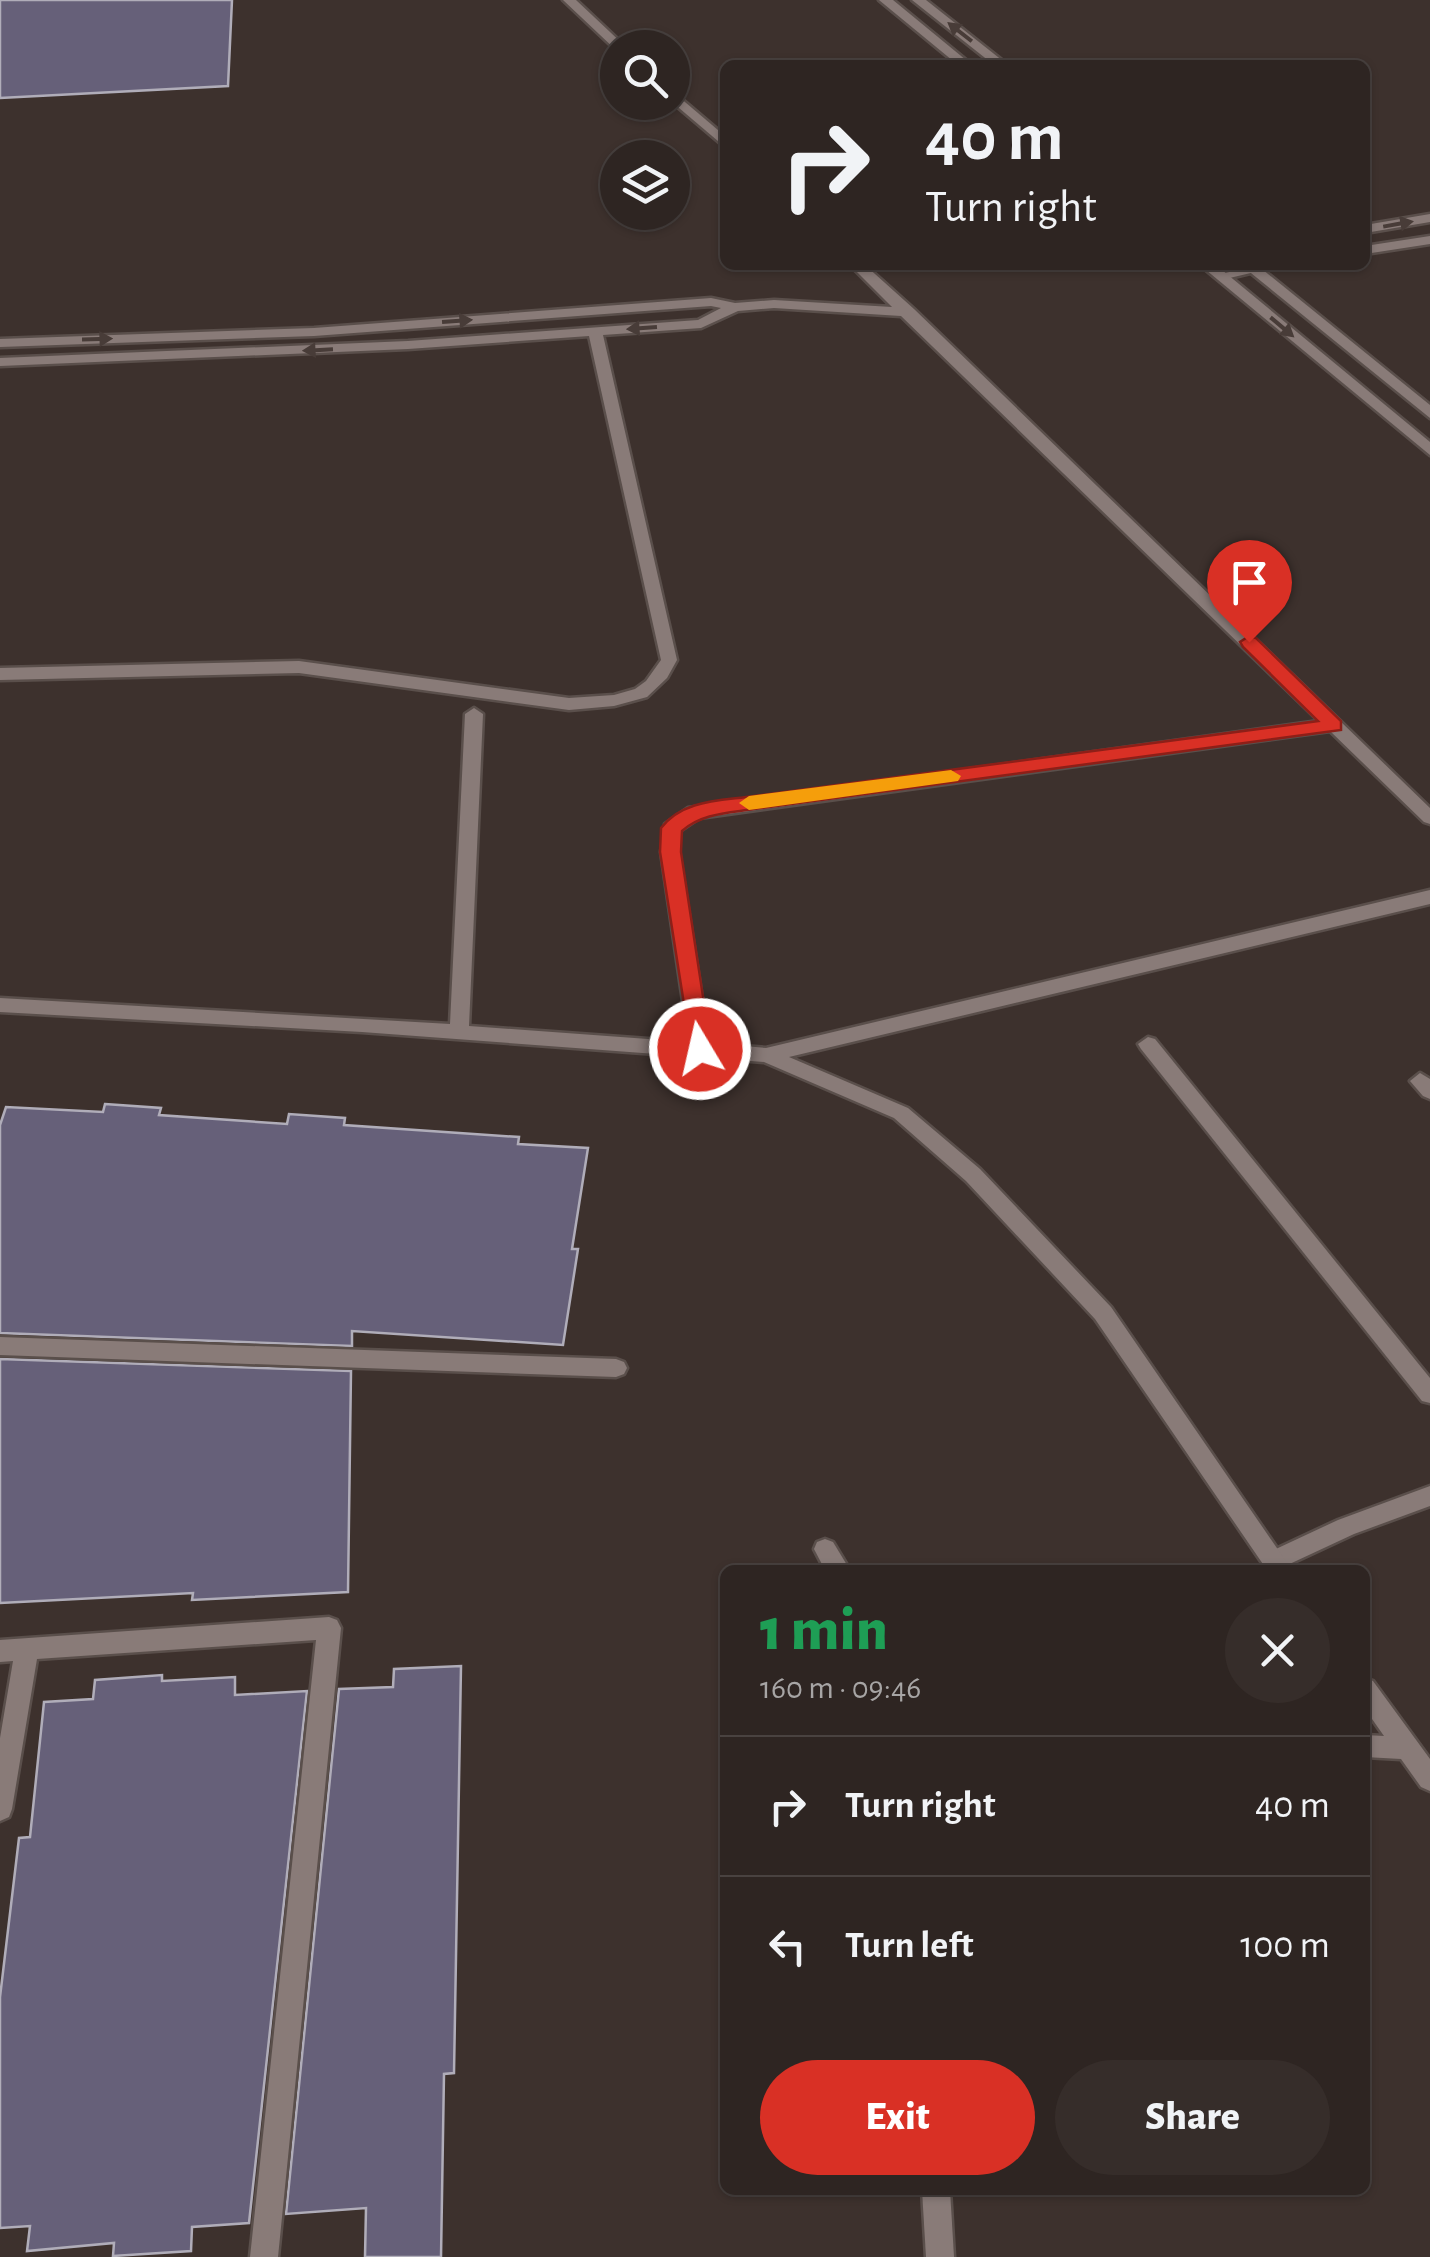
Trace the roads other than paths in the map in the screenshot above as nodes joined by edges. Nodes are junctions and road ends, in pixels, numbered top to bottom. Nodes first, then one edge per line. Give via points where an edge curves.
1 (570, 0) edge
2 (885, 0) edge
3 (918, 0) edge
4 (602, 30) edge
5 (960, 60) edge
6 (996, 60) edge
7 (690, 111) edge
8 (720, 138) edge
9 (1430, 218) edge
10 (1370, 228) edge
11 (1430, 240) edge
12 (1370, 249) edge
13 (863, 270) edge
14 (1214, 270) edge
15 (1241, 270) edge
16 (1255, 270) edge
17 (1221, 276) junction
18 (735, 308) junction
19 (909, 312) junction
20 (595, 332) junction
21 (0, 343) edge
22 (0, 362) edge
23 (1430, 413) edge
24 (1430, 450) edge
25 (0, 674) edge
26 (474, 714) dead end
27 (1334, 725) junction
28 (1430, 818) edge
29 (1430, 896) edge
30 (0, 1005) edge
31 (459, 1032) junction
32 (1148, 1044) dead end
33 (700, 1049) junction
34 (766, 1055) junction
35 (0, 1346) edge
36 (616, 1368) dead end
37 (1430, 1394) edge
38 (1430, 1496) edge
39 (826, 1548) dead end
40 (835, 1565) edge
41 (1276, 1565) edge
42 (1279, 1565) edge
43 (27, 1650) junction
44 (0, 1651) edge
45 (1370, 1696) edge
46 (1370, 1746) edge
47 (1408, 1748) junction
48 (1430, 1779) edge
49 (0, 1809) edge
50 (936, 2195) edge
51 (264, 2257) edge
52 (940, 2257) edge

1 - 4 street
2 - 5 street
6 -> 3 street
7 - 8 street
10 -> 9 street
11 - 12 street
13 - 19 street
14 - 17 street
15 - 17 street
16 - 23 street
17 -> 24 street
18 - 19 street
18 -> 20 street via 701,324
21 -> 18 street via 314,332 712,302
19 - 27 street
20 -> 22 street
20 - 25 street via 669,660 660,681 638,695 569,704 299,667
26 - 31 street
27 - 28 street
27 - 33 street via 694,812 672,828 670,852
29 - 34 street
30 - 31 street
31 - 33 street
32 - 37 street
33 - 34 street
34 - 41 street via 901,1113 973,1175 1103,1313
35 - 36 street
38 - 42 street via 1346,1526
39 - 40 street
43 - 44 street
43 - 49 street
43 - 51 street via 329,1628
45 - 47 street
46 - 47 street
47 - 48 street
50 - 52 street

